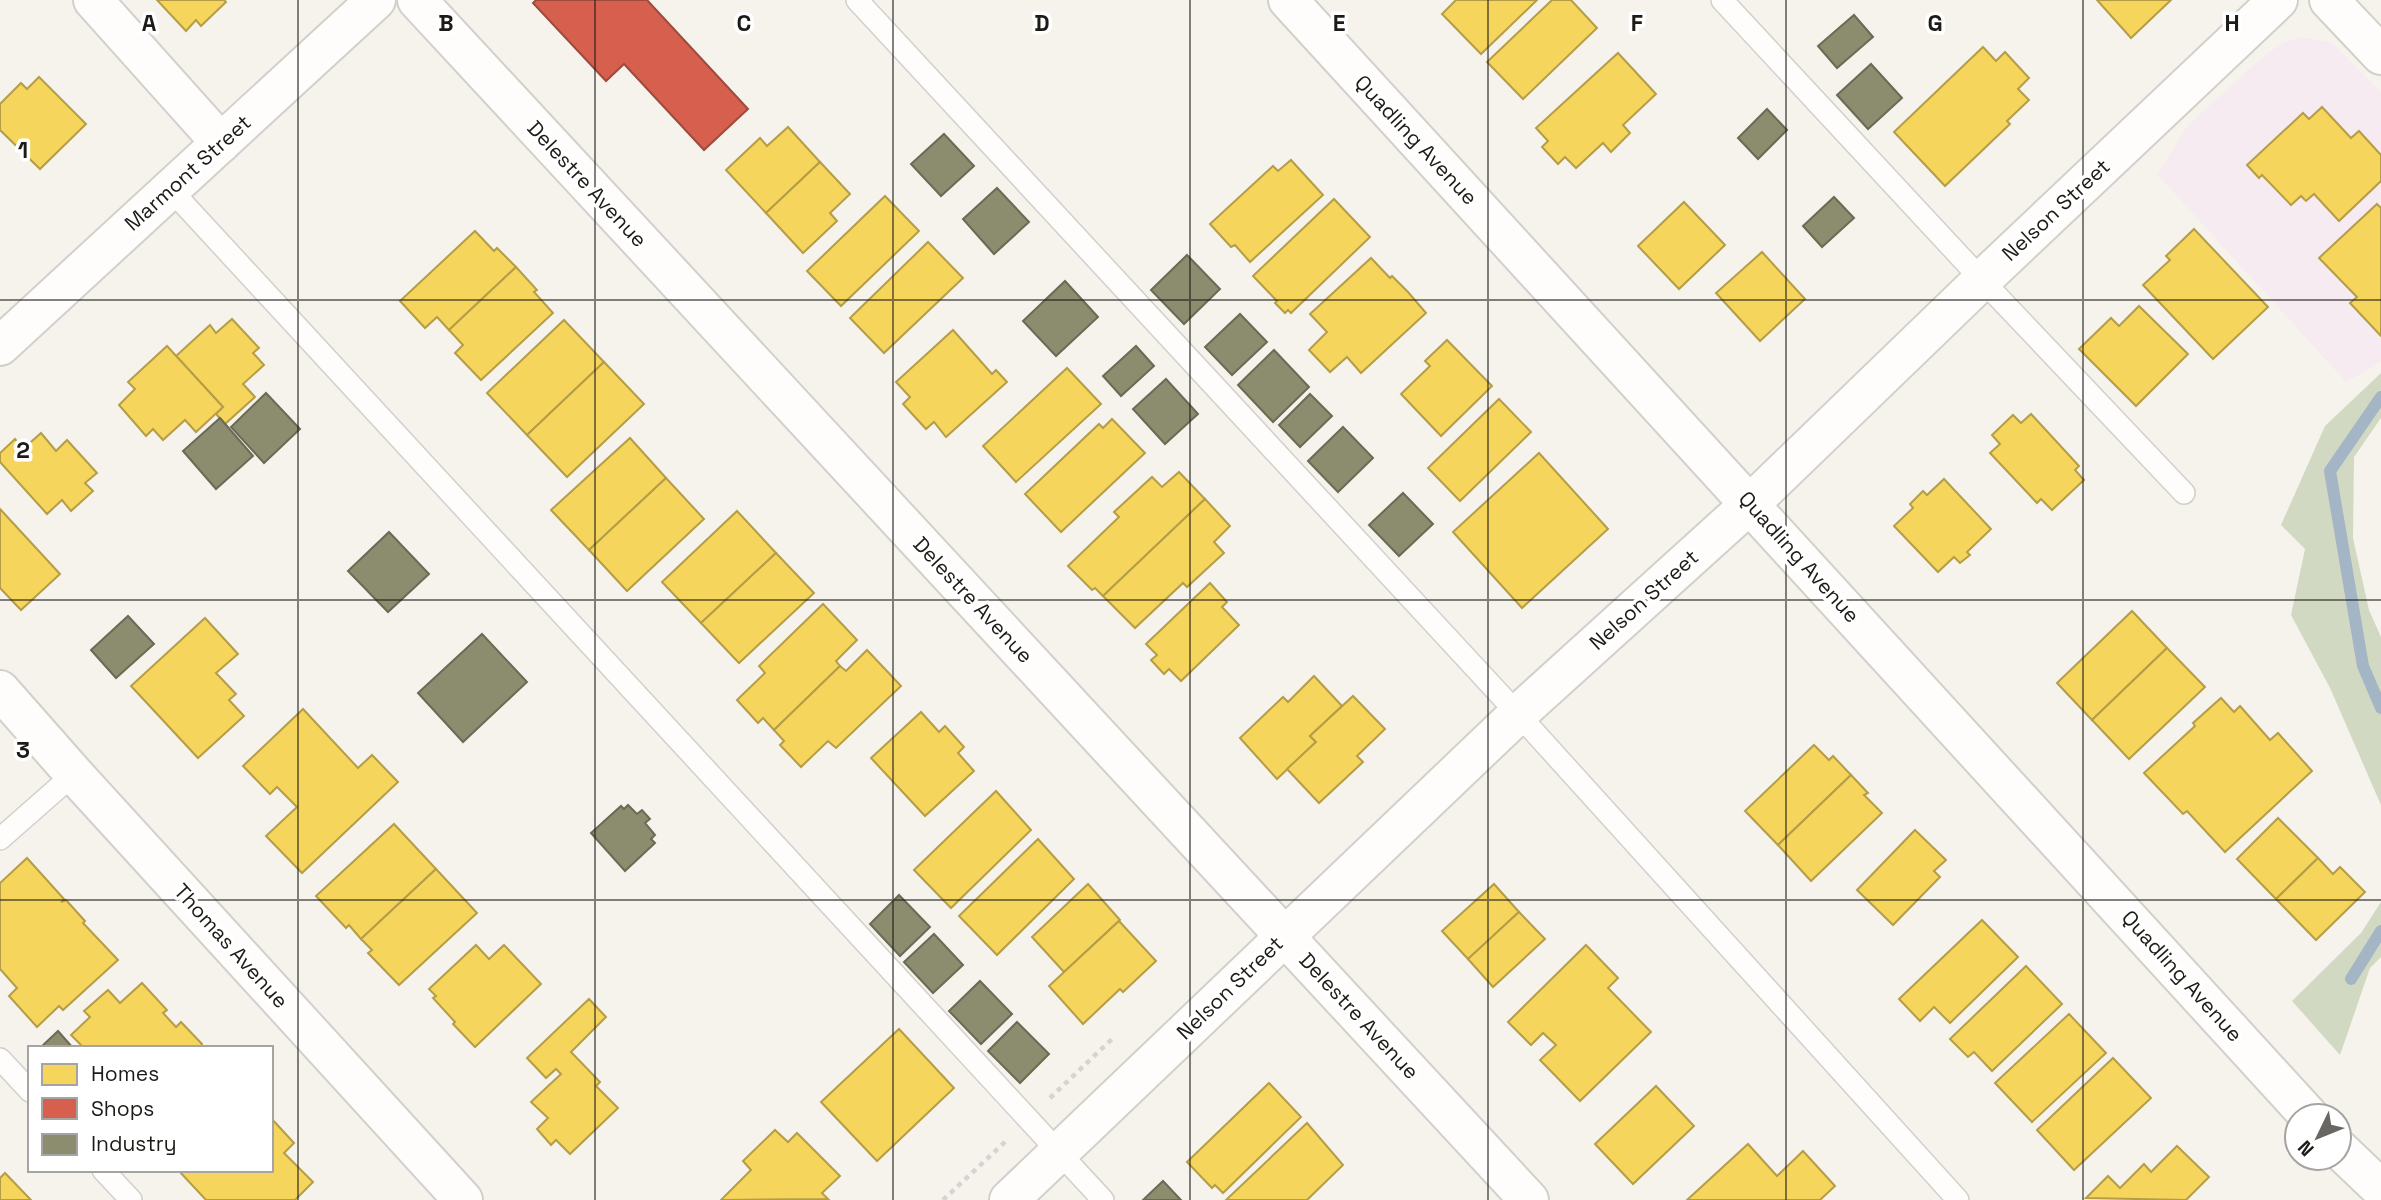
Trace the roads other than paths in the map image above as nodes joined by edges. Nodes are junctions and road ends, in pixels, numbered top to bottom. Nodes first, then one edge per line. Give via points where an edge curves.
1 (93, 0) edge
2 (376, 0) edge
3 (417, 0) edge
4 (857, 0) edge
5 (1288, 0) edge
6 (1722, 0) edge
7 (2278, 0) edge
8 (2329, 0) edge
9 (2381, 55) edge
10 (221, 143) junction
11 (170, 189) junction
12 (1982, 280) junction
13 (0, 346) edge
14 (2184, 493) dead end
15 (1750, 504) junction
16 (0, 690) edge
17 (1518, 714) junction
18 (74, 774) junction
19 (0, 839) edge
20 (1284, 936) junction
21 (0, 1059) edge
22 (28, 1089) edge
23 (2296, 1102) edge
24 (1059, 1152) junction
25 (2353, 1162) edge
26 (105, 1172) edge
27 (2381, 1189) edge
28 (131, 1200) edge
29 (463, 1200) edge
30 (1009, 1200) edge
31 (1103, 1200) edge
32 (1529, 1200) edge
33 (1958, 1200) edge

1 - 10 street
2 - 10 street, Marmont Street
3 - 20 street, Delestre Avenue
4 - 17 lane
5 - 15 street, Quadling Avenue
6 - 12 lane
7 - 12 street, Nelson Street
8 - 9 street
10 - 11 street, Marmont Street
11 - 13 street, Marmont Street
11 - 24 lane
12 - 14 lane
12 - 15 street, Nelson Street
15 - 17 street, Nelson Street
15 - 23 street, Quadling Avenue
16 - 18 street, Thomas Avenue
17 - 20 street, Nelson Street
17 - 33 lane
18 - 19 lane
18 - 29 street, Thomas Avenue
20 - 24 street, Nelson Street
20 - 32 street, Delestre Avenue
21 - 22 lane
24 - 30 street, Nelson Street
24 - 31 lane
25 - 27 street
26 - 28 lane

